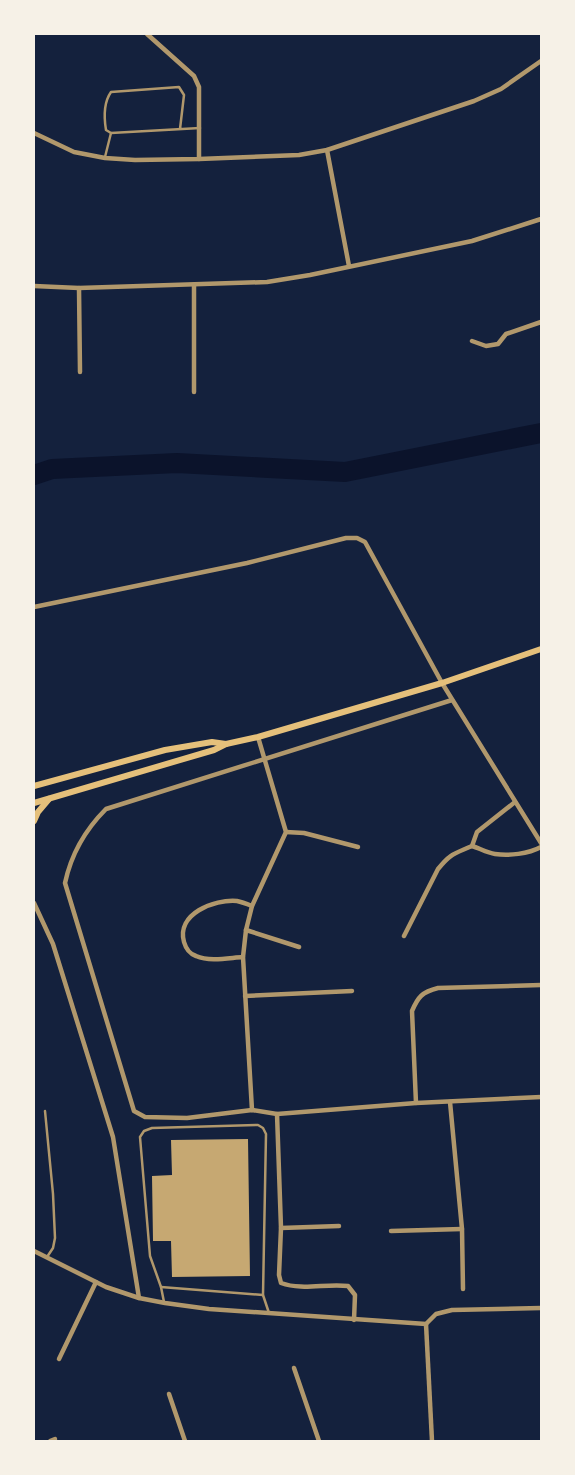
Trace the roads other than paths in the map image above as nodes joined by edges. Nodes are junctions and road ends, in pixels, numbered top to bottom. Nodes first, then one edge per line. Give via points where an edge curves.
1 (147, 34) edge
2 (541, 61) edge
3 (200, 128) junction
4 (180, 129) junction
5 (111, 133) junction
6 (34, 134) edge
7 (327, 150) junction
8 (105, 158) junction
9 (199, 159) junction
10 (541, 219) edge
11 (349, 266) junction
12 (194, 285) junction
13 (34, 286) edge
14 (79, 288) junction
15 (541, 322) edge
16 (472, 341) dead end
17 (80, 372) dead end
18 (194, 392) dead end
19 (34, 608) edge
20 (541, 649) edge
21 (442, 683) junction
22 (452, 700) junction
23 (258, 737) junction
24 (226, 744) junction
25 (265, 759) junction
26 (59, 780) junction
27 (34, 781) edge
28 (34, 786) edge
29 (50, 798) junction
30 (515, 802) junction
31 (34, 803) edge
32 (34, 821) edge
33 (286, 832) junction
34 (541, 843) edge
35 (472, 846) junction
36 (358, 847) dead end
37 (541, 847) edge
38 (34, 903) edge
39 (252, 906) junction
40 (246, 930) junction
41 (404, 936) dead end
42 (299, 946) dead end
43 (243, 957) junction
44 (541, 985) edge
45 (352, 991) dead end
46 (245, 996) junction
47 (541, 1097) edge
48 (450, 1102) junction
49 (416, 1103) junction
50 (45, 1110) dead end
51 (252, 1110) junction
52 (277, 1114) junction
53 (340, 1226) dead end
54 (281, 1228) junction
55 (462, 1230) junction
56 (391, 1231) dead end
57 (34, 1251) edge
58 (46, 1258) junction
59 (96, 1282) junction
60 (161, 1287) junction
61 (463, 1289) dead end
62 (263, 1295) junction
63 (139, 1298) junction
64 (165, 1303) junction
65 (541, 1308) edge
66 (268, 1313) junction
67 (354, 1320) junction
68 (426, 1324) junction
69 (59, 1359) dead end
70 (294, 1368) dead end
71 (169, 1394) dead end
72 (185, 1441) edge
73 (319, 1441) edge
74 (432, 1441) edge

1 - 3 street via 194,76 199,87
2 - 7 street via 501,89 474,101
3 - 4 lane
3 - 9 street
4 - 5 lane
4 - 5 lane via 184,95 180,87 111,92 106,102 105,125
5 - 8 lane
6 - 8 street via 74,152
7 - 9 street via 299,155
7 - 11 street
8 - 9 street
10 - 11 street via 472,241
11 - 12 street via 267,282
12 - 14 street
12 - 18 street
13 - 14 street
14 - 17 street
15 - 16 street via 506,334 498,344 486,346
19 - 21 street via 357,538 365,542
20 - 21 main road
21 - 22 street
21 - 23 main road
22 - 25 street
22 - 30 street
23 - 24 main road
23 - 25 street
24 - 26 main road via 212,742 165,750
24 - 29 main road
25 - 33 street
25 - 51 street via 106,809 77,848 66,883 134,1111 145,1118 187,1118
26 - 27 main road
26 - 28 main road
29 - 31 main road
29 - 32 main road
30 - 34 street
30 - 35 street via 478,832
33 - 36 street via 304,833
33 - 39 street
35 - 37 street via 494,854 534,851
35 - 41 street via 451,854 438,869
38 - 63 street via 52,944 113,1137
39 - 40 street
39 - 43 street via 229,902 199,910 186,922 182,935 186,949 195,956 207,959
40 - 42 street
40 - 43 street
43 - 46 street
44 - 49 street via 438,988 418,998 412,1011
45 - 46 street
46 - 51 street
47 - 48 street
48 - 49 street
48 - 55 street
49 - 52 street
50 - 58 lane via 55,1238
51 - 52 street
52 - 54 street
53 - 54 street
54 - 67 street via 281,1283 311,1287 348,1286 355,1295
55 - 56 street
55 - 61 street
57 - 58 street
58 - 59 street
59 - 63 street
59 - 69 street
60 - 62 lane
60 - 62 lane via 150,1256 140,1137 152,1128 258,1125 266,1134
60 - 64 lane
62 - 66 lane
63 - 64 street
64 - 66 street
65 - 68 street via 452,1310 436,1314
66 - 67 street
67 - 68 street
68 - 74 street
70 - 73 street
71 - 72 street

